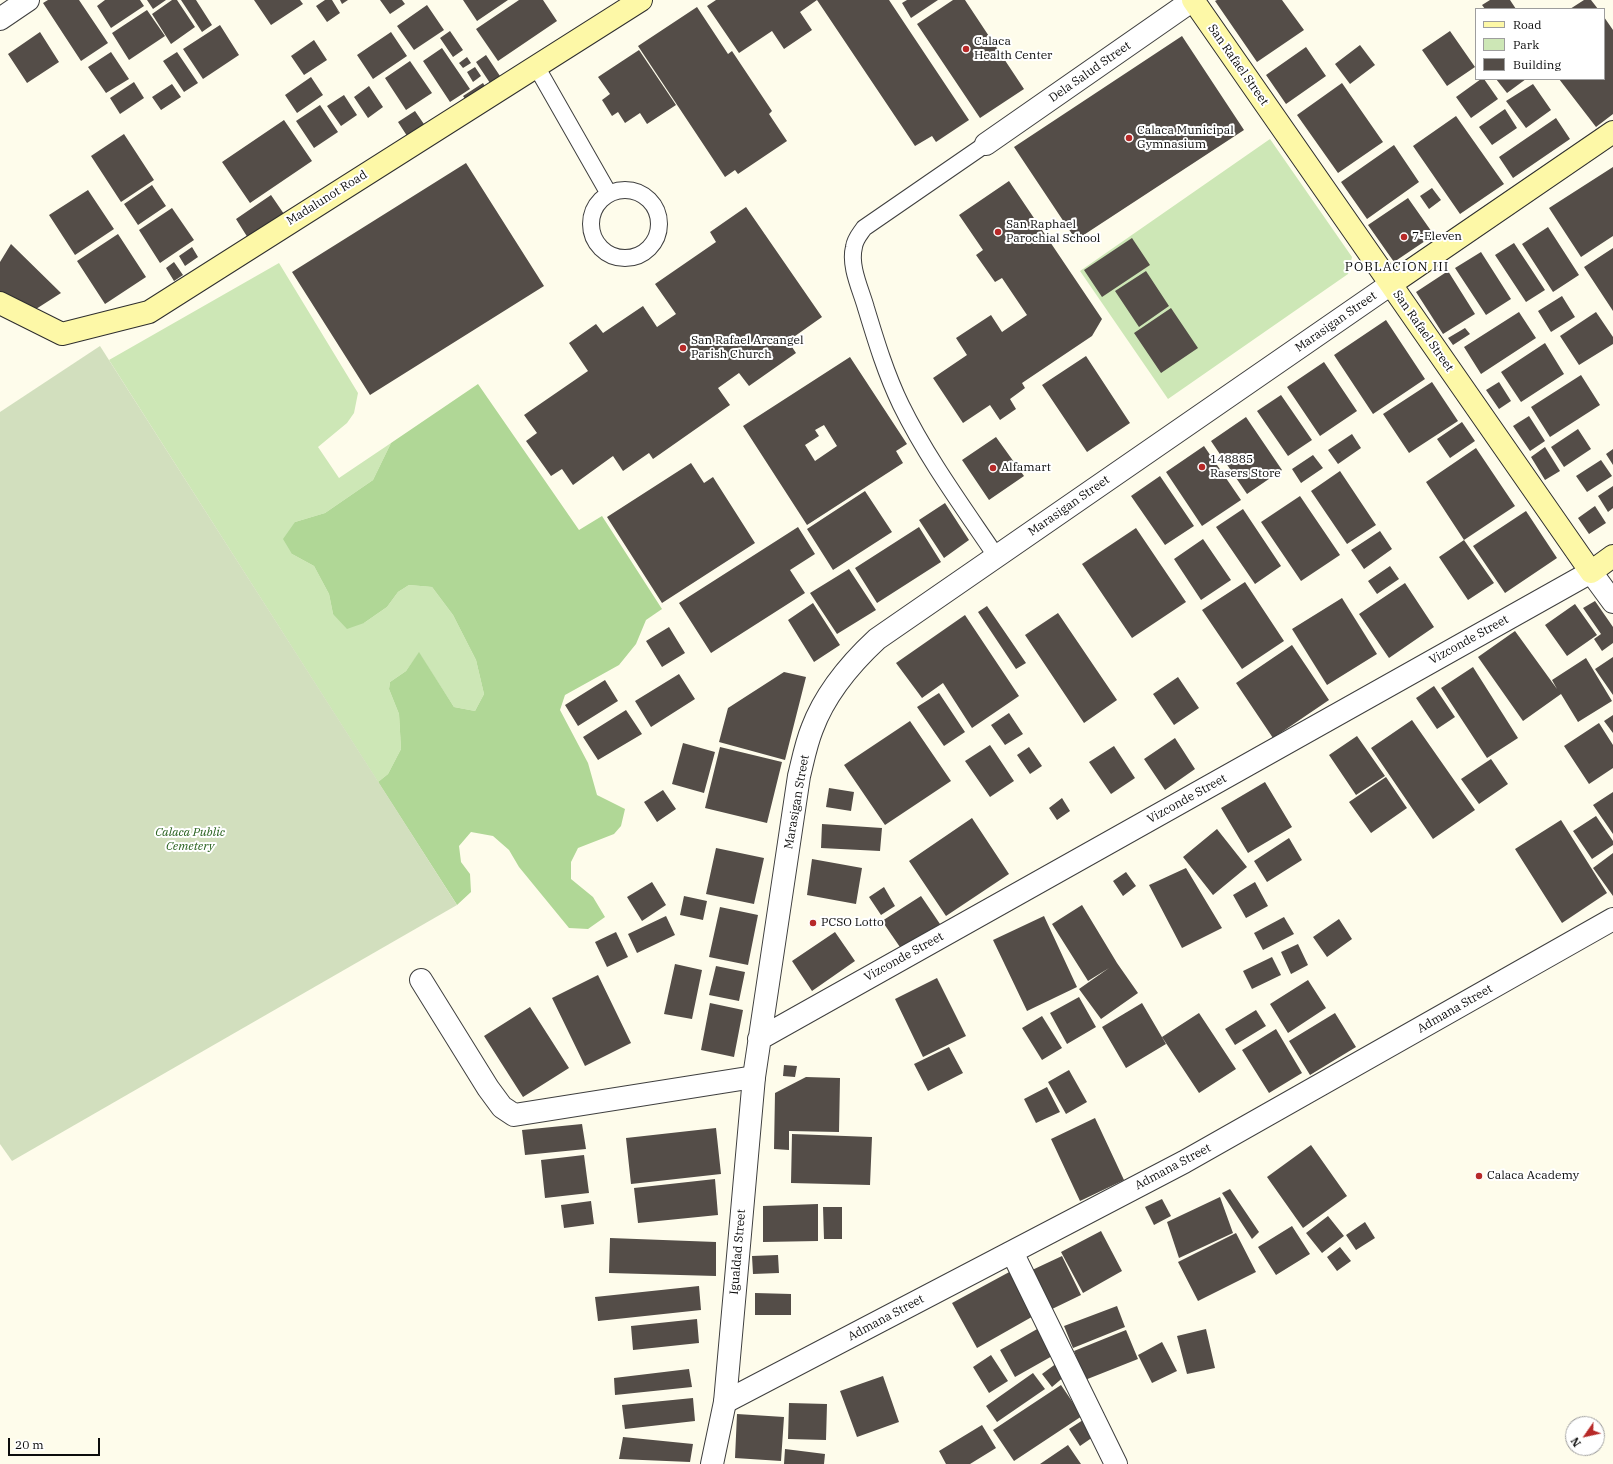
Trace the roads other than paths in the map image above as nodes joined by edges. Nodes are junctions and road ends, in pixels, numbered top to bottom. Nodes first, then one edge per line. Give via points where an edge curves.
1 (28, 0) edge
2 (641, 0) edge
3 (1193, 0) edge
4 (0, 19) edge
5 (536, 66) junction
6 (1613, 132) edge
7 (986, 144) joint
8 (609, 194) junction
9 (1391, 284) junction
10 (0, 303) edge
11 (996, 556) junction
12 (1613, 556) edge
13 (1592, 572) junction
14 (1613, 602) edge
15 (1613, 919) edge
16 (421, 980) dead end
17 (759, 1039) junction
18 (754, 1077) junction
19 (1012, 1252) junction
20 (725, 1402) junction
21 (712, 1464) edge
22 (1116, 1464) edge

1 - 4 street
2 - 5 main road, Madalunot Road
3 - 7 street, Dela Salud Street
3 - 9 main road, San Rafael Street
5 - 8 lane
5 - 10 main road, Madalunot Road via 149,312 62,334
6 - 9 main road, Marasigan Street
7 - 11 lane via 864,228 857,238 852,255 880,351 900,404 914,432
8 - 8 lane via 600,200 591,219 595,241 611,256 633,258 651,246 656,237 659,226 657,214 652,204 632,191 620,190
9 - 11 street, Marasigan Street
9 - 13 main road, San Rafael Street
11 - 17 street, Marasigan Street via 877,639 846,671 812,728 799,776
12 - 13 main road, Vizconde Street
13 - 14 street, San Rafael Street
13 - 17 street, Vizconde Street
15 - 19 street, Admana Street via 1184,1162
16 - 18 street via 488,1088 502,1107 514,1115
17 - 18 street, Igualdad Street
18 - 20 street, Igualdad Street
19 - 20 street, Admana Street
19 - 22 street
20 - 21 street, Igualdad Street

